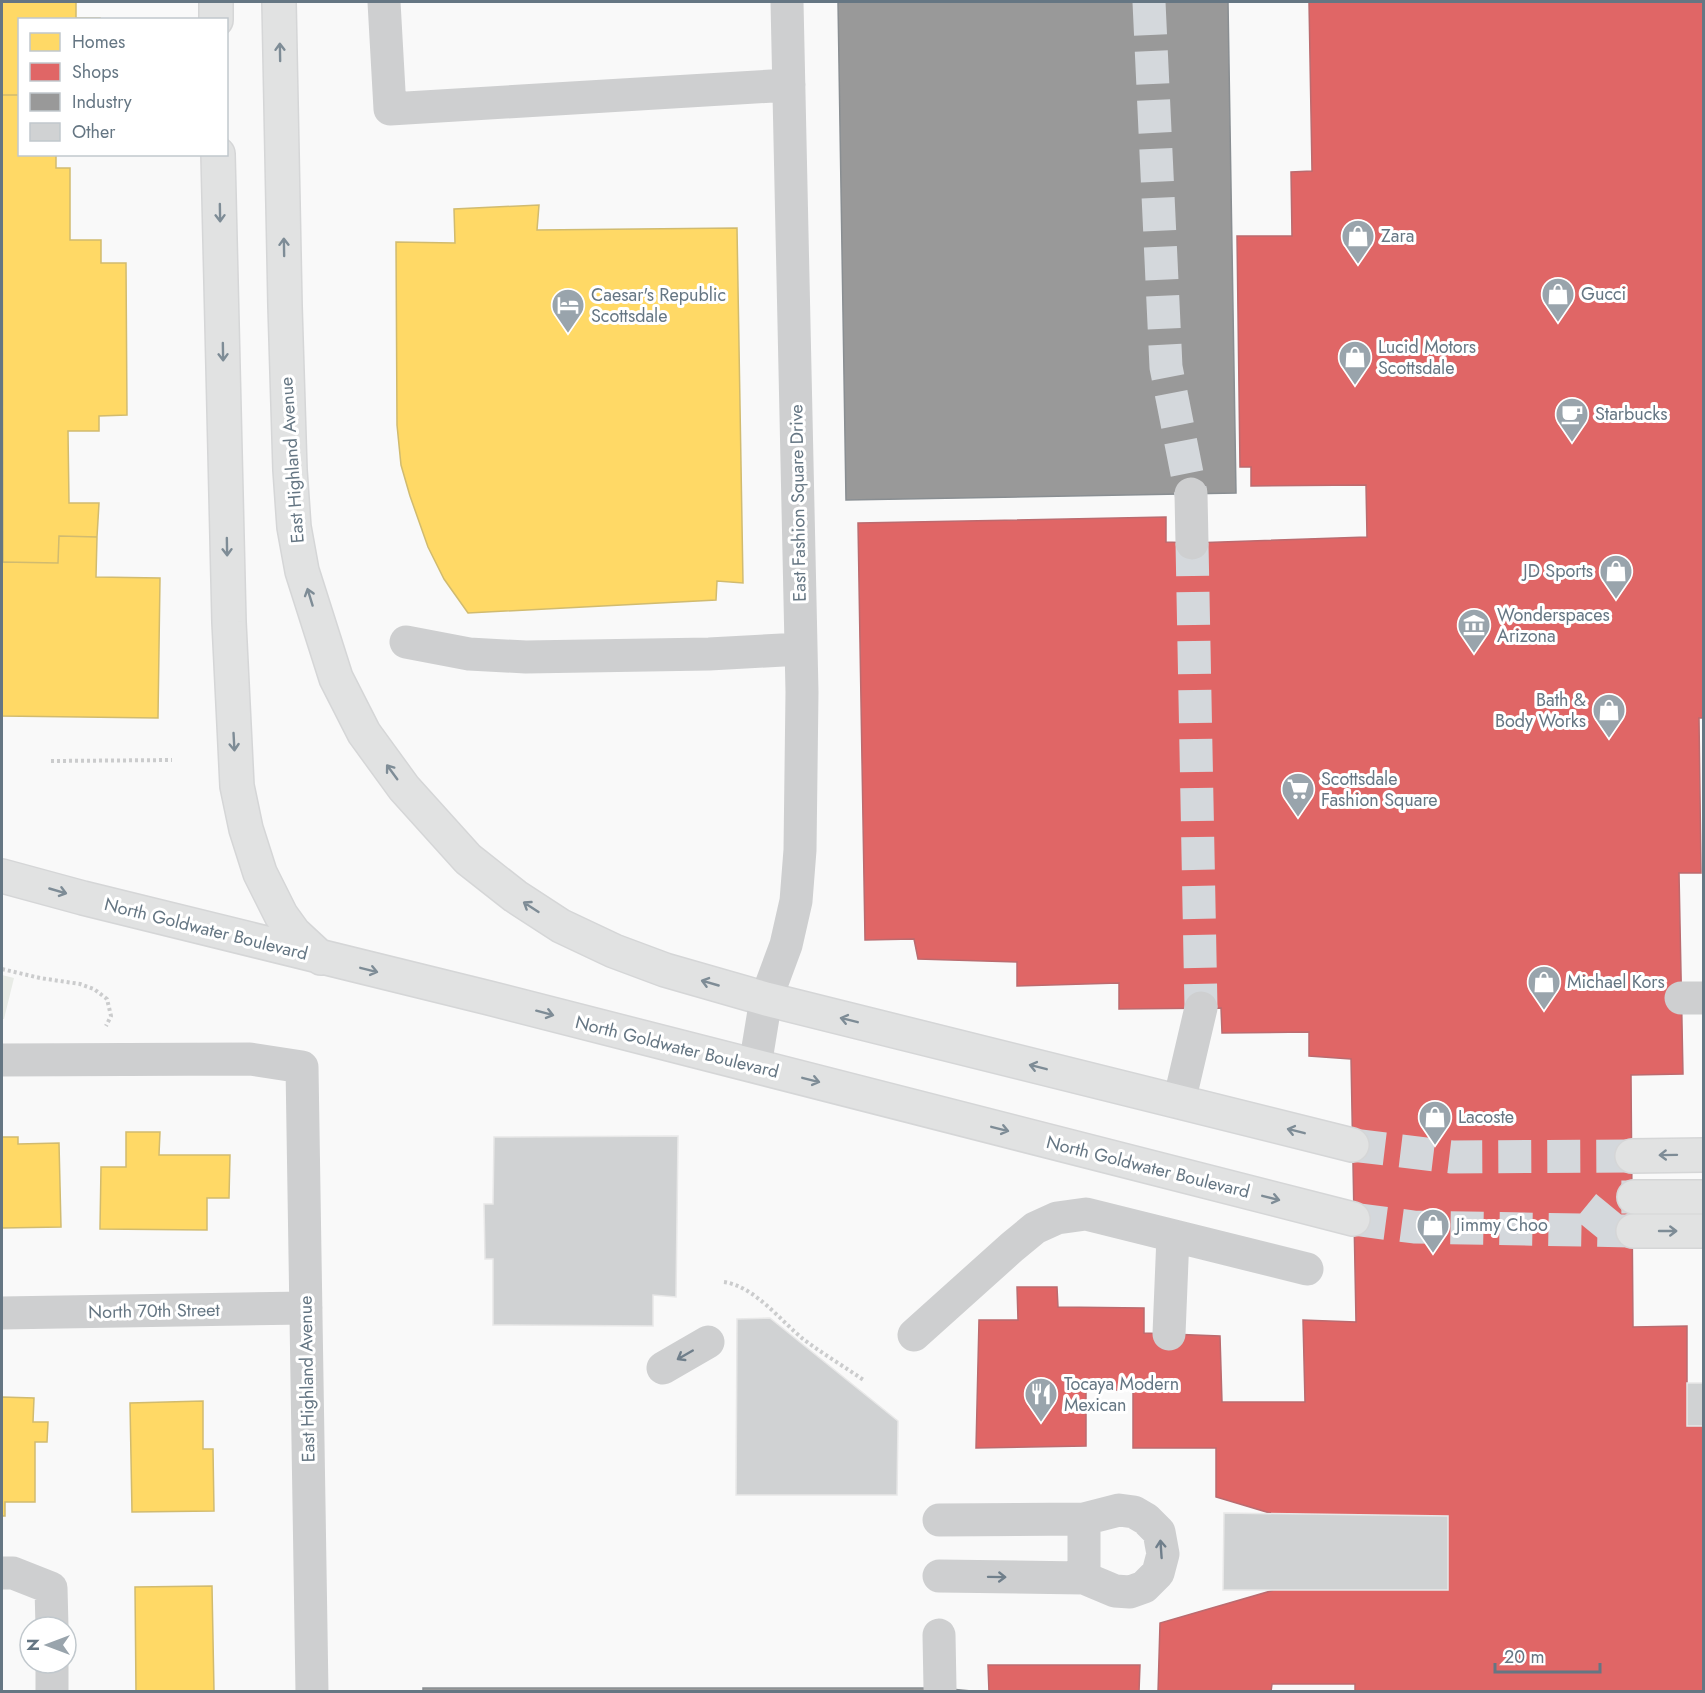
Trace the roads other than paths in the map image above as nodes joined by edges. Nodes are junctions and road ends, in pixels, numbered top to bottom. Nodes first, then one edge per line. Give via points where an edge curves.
1 (216, 2) edge
2 (279, 2) edge
3 (384, 2) edge
4 (787, 2) edge
5 (216, 18) edge
6 (789, 85) junction
7 (219, 156) edge
8 (1191, 494) tunnel mouth
9 (1192, 543) tunnel mouth
10 (406, 642) dead end
11 (801, 649) junction
12 (2, 876) edge
13 (321, 958) junction
14 (766, 999) junction
15 (1201, 1008) tunnel mouth
16 (2, 1060) edge
17 (755, 1066) junction
18 (1179, 1102) junction
19 (1352, 1145) tunnel mouth
20 (1704, 1155) edge
21 (1632, 1156) tunnel mouth
22 (1634, 1197) tunnel mouth
23 (1704, 1197) edge
24 (1353, 1219) tunnel mouth
25 (1633, 1231) tunnel mouth
26 (1704, 1232) edge
27 (1173, 1236) junction
28 (1307, 1269) dead end
29 (306, 1308) junction
30 (2, 1313) edge
31 (1169, 1334) dead end
32 (914, 1335) dead end
33 (708, 1342) dead end
34 (663, 1368) dead end
35 (1084, 1519) junction
36 (939, 1520) dead end
37 (2, 1573) edge
38 (939, 1576) dead end
39 (1084, 1578) junction
40 (52, 1615) edge
41 (939, 1635) dead end
42 (52, 1675) edge
43 (940, 1688) dead end
44 (52, 1692) edge
45 (312, 1692) edge

1 - 5 main road
14 -> 2 main road, East Highland Avenue via 614,951 561,926 515,896 468,860 404,788 364,733 336,678 302,571 294,527 287,396
3 - 6 street via 390,109
4 - 6 street, East Fashion Square Drive
6 - 11 street, East Fashion Square Drive
7 -> 13 main road via 237,786 260,873 280,915
8 - 9 street
10 - 11 street via 469,654 526,657
11 - 14 street, East Fashion Square Drive via 800,850 795,901 786,945
12 -> 13 main road, North Goldwater Boulevard
13 -> 17 main road, North Goldwater Boulevard
14 - 17 street, East Fashion Square Drive
18 -> 14 main road
15 - 18 street
16 - 29 street, East Highland Avenue via 250,1059 302,1067
17 -> 24 main road, North Goldwater Boulevard
19 -> 18 main road
20 -> 21 main road
22 - 23 main road
25 -> 26 main road
27 - 28 street
27 - 31 street
27 - 32 street via 1086,1214 1057,1218 1035,1228
29 - 30 street, North 70th Street
29 - 45 street, East Highland Avenue
33 -> 34 street
35 - 36 street
35 - 39 street
39 -> 35 street via 1115,1591 1130,1592 1144,1587 1158,1573 1163,1554 1159,1532 1134,1512 1119,1510
37 - 40 street via 13,1573 51,1588
38 -> 39 street
41 - 43 street
42 - 44 street

